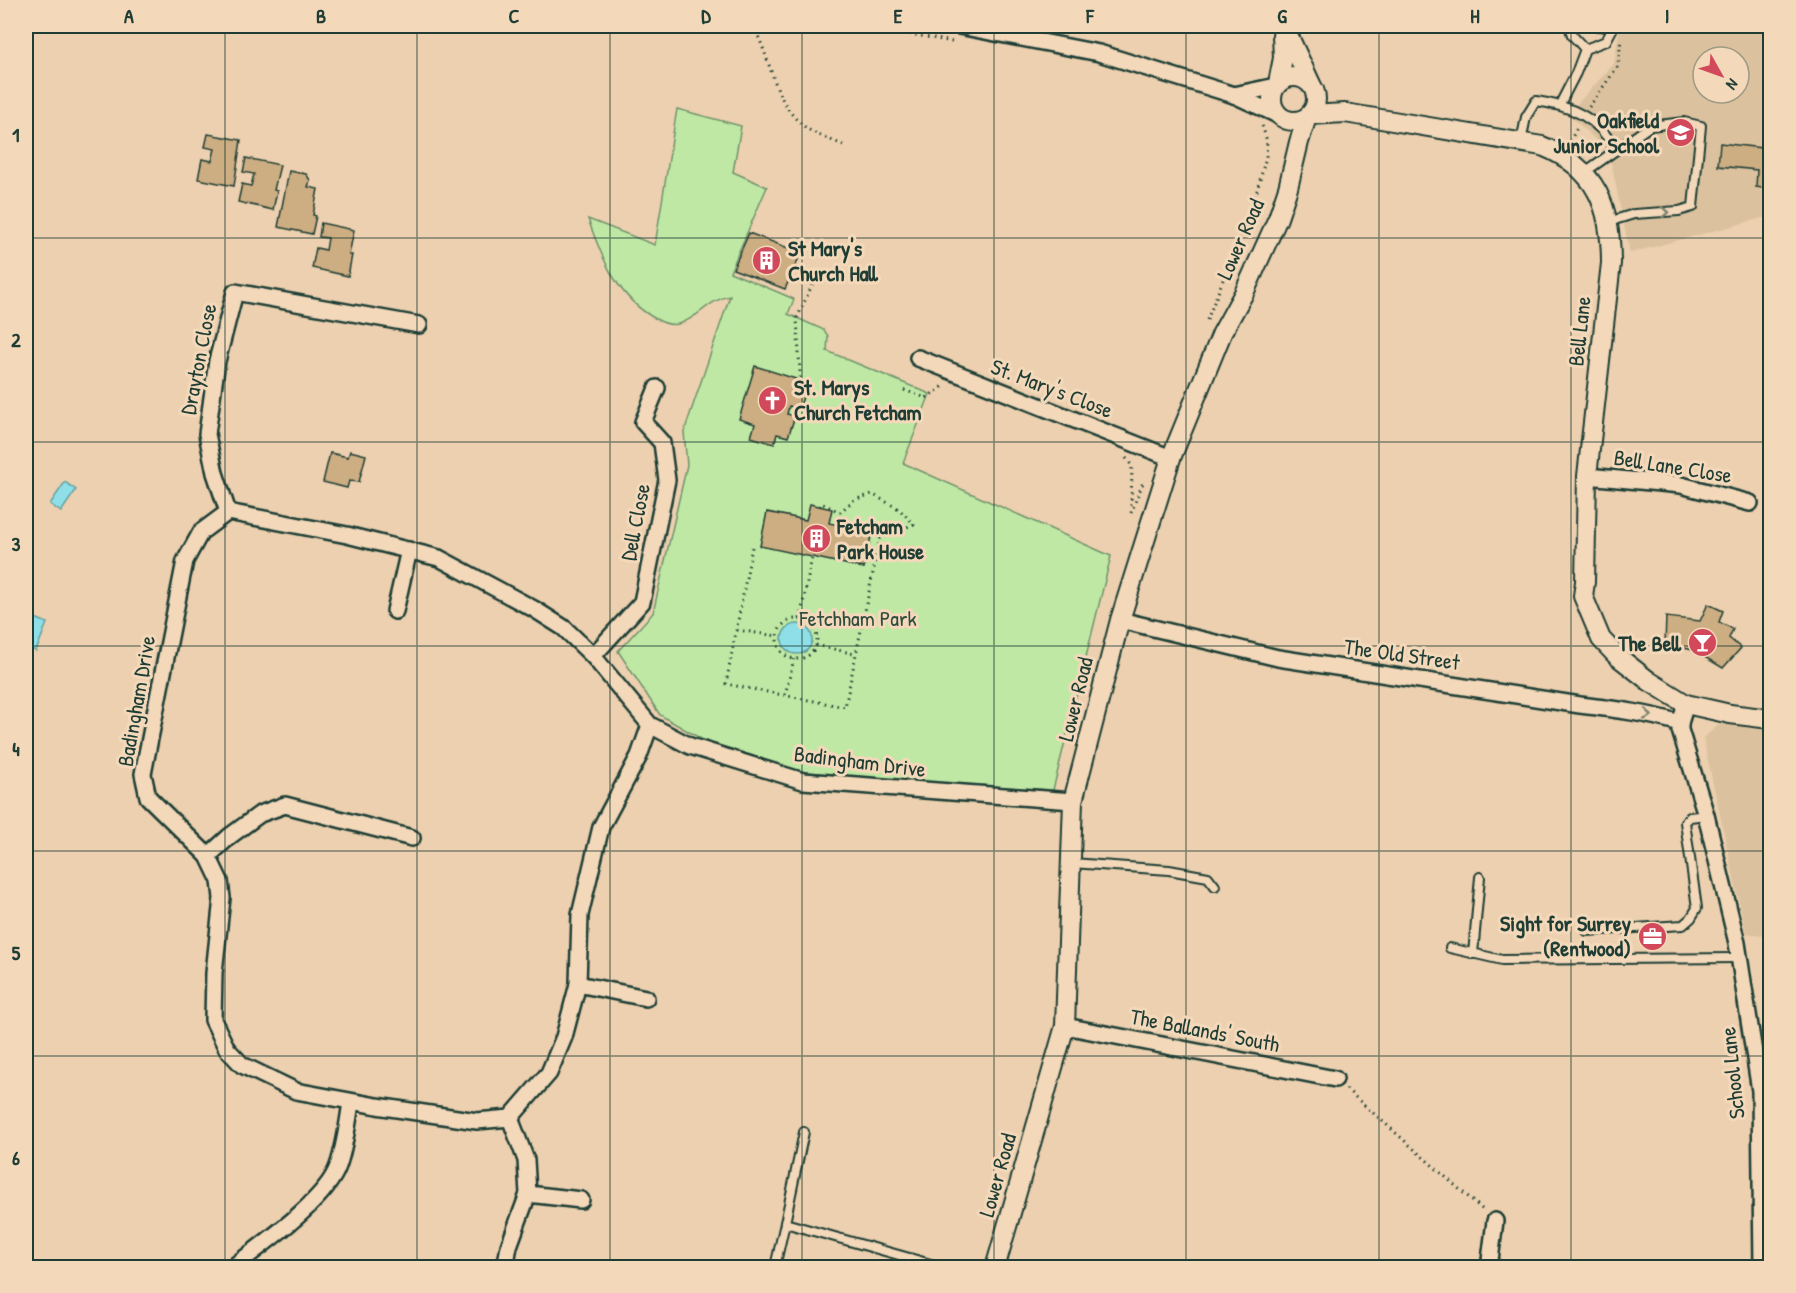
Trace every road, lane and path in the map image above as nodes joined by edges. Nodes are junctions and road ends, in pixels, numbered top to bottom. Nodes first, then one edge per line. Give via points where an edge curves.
1 (753, 26) edge
2 (959, 26) edge
3 (1283, 26) edge
4 (1569, 26) edge
5 (1614, 26) edge
6 (874, 27) edge
7 (1622, 36) dead end
8 (955, 42) dead end
9 (1585, 49) junction
10 (1618, 66) dead end
11 (1277, 85) junction
12 (1313, 87) junction
13 (1234, 95) junction
14 (1560, 104) junction
15 (1345, 113) junction
16 (1309, 116) junction
17 (1281, 117) junction
18 (1257, 120) dead end
19 (1521, 142) junction
20 (843, 146) dead end
21 (1616, 150) junction
22 (1294, 166) junction
23 (1585, 172) junction
24 (1608, 222) junction
25 (801, 242) dead end
26 (795, 251) dead end
27 (814, 281) dead end
28 (1222, 285) dead end
29 (419, 325) dead end
30 (918, 358) dead end
31 (951, 386) dead end
32 (657, 388) dead end
33 (801, 390) dead end
34 (904, 390) dead end
35 (1119, 455) dead end
36 (1163, 455) junction
37 (1587, 476) junction
38 (1750, 503) dead end
39 (820, 506) dead end
40 (228, 512) junction
41 (752, 546) dead end
42 (409, 550) junction
43 (812, 557) dead end
44 (395, 611) dead end
45 (800, 619) junction
46 (1120, 620) junction
47 (736, 630) junction
48 (777, 636) junction
49 (816, 645) junction
50 (855, 654) junction
51 (593, 656) junction
52 (794, 659) junction
53 (785, 695) junction
54 (1686, 704) junction
55 (1770, 719) edge
56 (1680, 723) junction
57 (651, 725) junction
58 (1073, 801) junction
59 (1706, 815) junction
60 (412, 838) dead end
61 (208, 856) junction
62 (1071, 863) junction
63 (1480, 877) dead end
64 (1215, 886) dead end
65 (1587, 931) dead end
66 (1450, 948) dead end
67 (1473, 954) junction
68 (1739, 958) junction
69 (578, 984) junction
70 (646, 998) dead end
71 (1065, 1026) junction
72 (1335, 1079) joint
73 (351, 1102) junction
74 (510, 1118) junction
75 (804, 1132) dead end
76 (528, 1194) junction
77 (581, 1200) dead end
78 (1495, 1221) joint
79 (785, 1223) junction
80 (775, 1267) edge
81 (231, 1268) edge
82 (505, 1268) edge
83 (945, 1268) edge
84 (995, 1268) edge
85 (1490, 1268) edge
86 (1762, 1268) edge

1 - 20 path via 790,112 806,128
2 - 13 street via 1099,53
3 - 11 street, Lower Road via 1283,58
3 - 12 street, Lower Road
4 - 9 lane
5 - 9 lane via 1606,41
6 - 8 path
7 - 10 path
9 - 14 lane
11 - 12 street via 1298,77
11 - 13 street
11 - 17 street, Lower Road via 1272,92 1272,105
12 - 15 street, Bell Lane
12 - 16 street, Lower Road via 1316,103
13 - 17 street
14 - 19 lane via 1536,101 1526,117
14 - 21 lane via 1588,117
15 - 16 street, Bell Lane
15 - 19 street, Bell Lane
16 - 17 street via 1295,122
16 - 22 street, Lower Road
17 - 22 street, Lower Road via 1290,137
18 - 28 path via 1267,141 1266,157 1254,202
19 - 23 street, Bell Lane via 1562,154
21 - 23 lane
24 -> 21 lane via 1634,214 1693,207 1701,126 1684,122 1650,126
22 - 36 street, Lower Road via 1267,243
23 - 24 street, Bell Lane via 1594,184
24 - 37 street, Bell Lane via 1611,263
25 - 26 path
27 - 33 path via 797,318
29 - 40 street, Drayton Close via 235,292 217,361 207,434
30 - 36 street, St. Mary's Close
31 - 34 path via 944,386 926,398
32 - 51 street, Dell Close via 643,422 662,443 667,480 642,602
35 - 36 path via 1132,466 1131,513
36 - 46 street, Lower Road
37 - 38 street, Bell Lane Close via 1681,485
37 - 54 street, Bell Lane via 1583,596 1591,617 1601,639 1617,656
39 - 50 path via 822,503 840,512 854,500 872,494 899,509 914,524 880,539
40 - 42 street, Badingham Drive
40 - 61 street, Badingham Drive via 201,532 185,561 143,774 148,797
41 - 47 path
42 - 44 street
42 - 51 street, Badingham Drive via 440,558 534,609 564,628
43 - 45 path
45 - 48 path via 788,621
45 - 49 path via 812,626
46 -> 56 street, The Old Street via 1278,658 1616,709
46 - 58 street, Lower Road
47 - 48 path
47 - 53 path via 726,684
48 - 52 path via 783,653
49 - 50 path
49 - 52 path via 807,656
50 - 53 path via 845,707
51 - 57 street, Badingham Drive
52 - 53 path
54 - 55 street, Bell Lane
54 - 56 street, School Lane
56 - 59 street, School Lane
57 - 58 street, Badingham Drive via 690,746 803,781
57 - 69 street via 601,827 580,915
58 - 62 street, Lower Road
59 - 65 lane via 1685,822 1697,908 1691,918 1683,925
59 - 68 street, School Lane
60 - 61 street via 285,805 260,814
61 - 73 street, Badingham Drive via 220,881 222,898 213,1020 227,1049 242,1065 296,1091
62 - 64 lane via 1169,870 1208,877
62 - 71 street, Lower Road
63 - 67 lane
66 - 67 lane
67 - 68 lane via 1502,960
68 - 86 street, School Lane via 1760,1091
69 - 70 street
69 - 74 street via 564,1037 549,1073
71 - 72 street, The Ballands' South
71 - 84 street, Lower Road
72 - 78 path
73 - 74 street, Badingham Drive via 477,1121
73 - 81 street via 338,1167 329,1183 300,1215
74 - 76 street via 526,1160
75 - 79 lane
76 - 77 street
76 - 82 street
78 - 85 street
79 - 80 lane
79 - 83 lane

